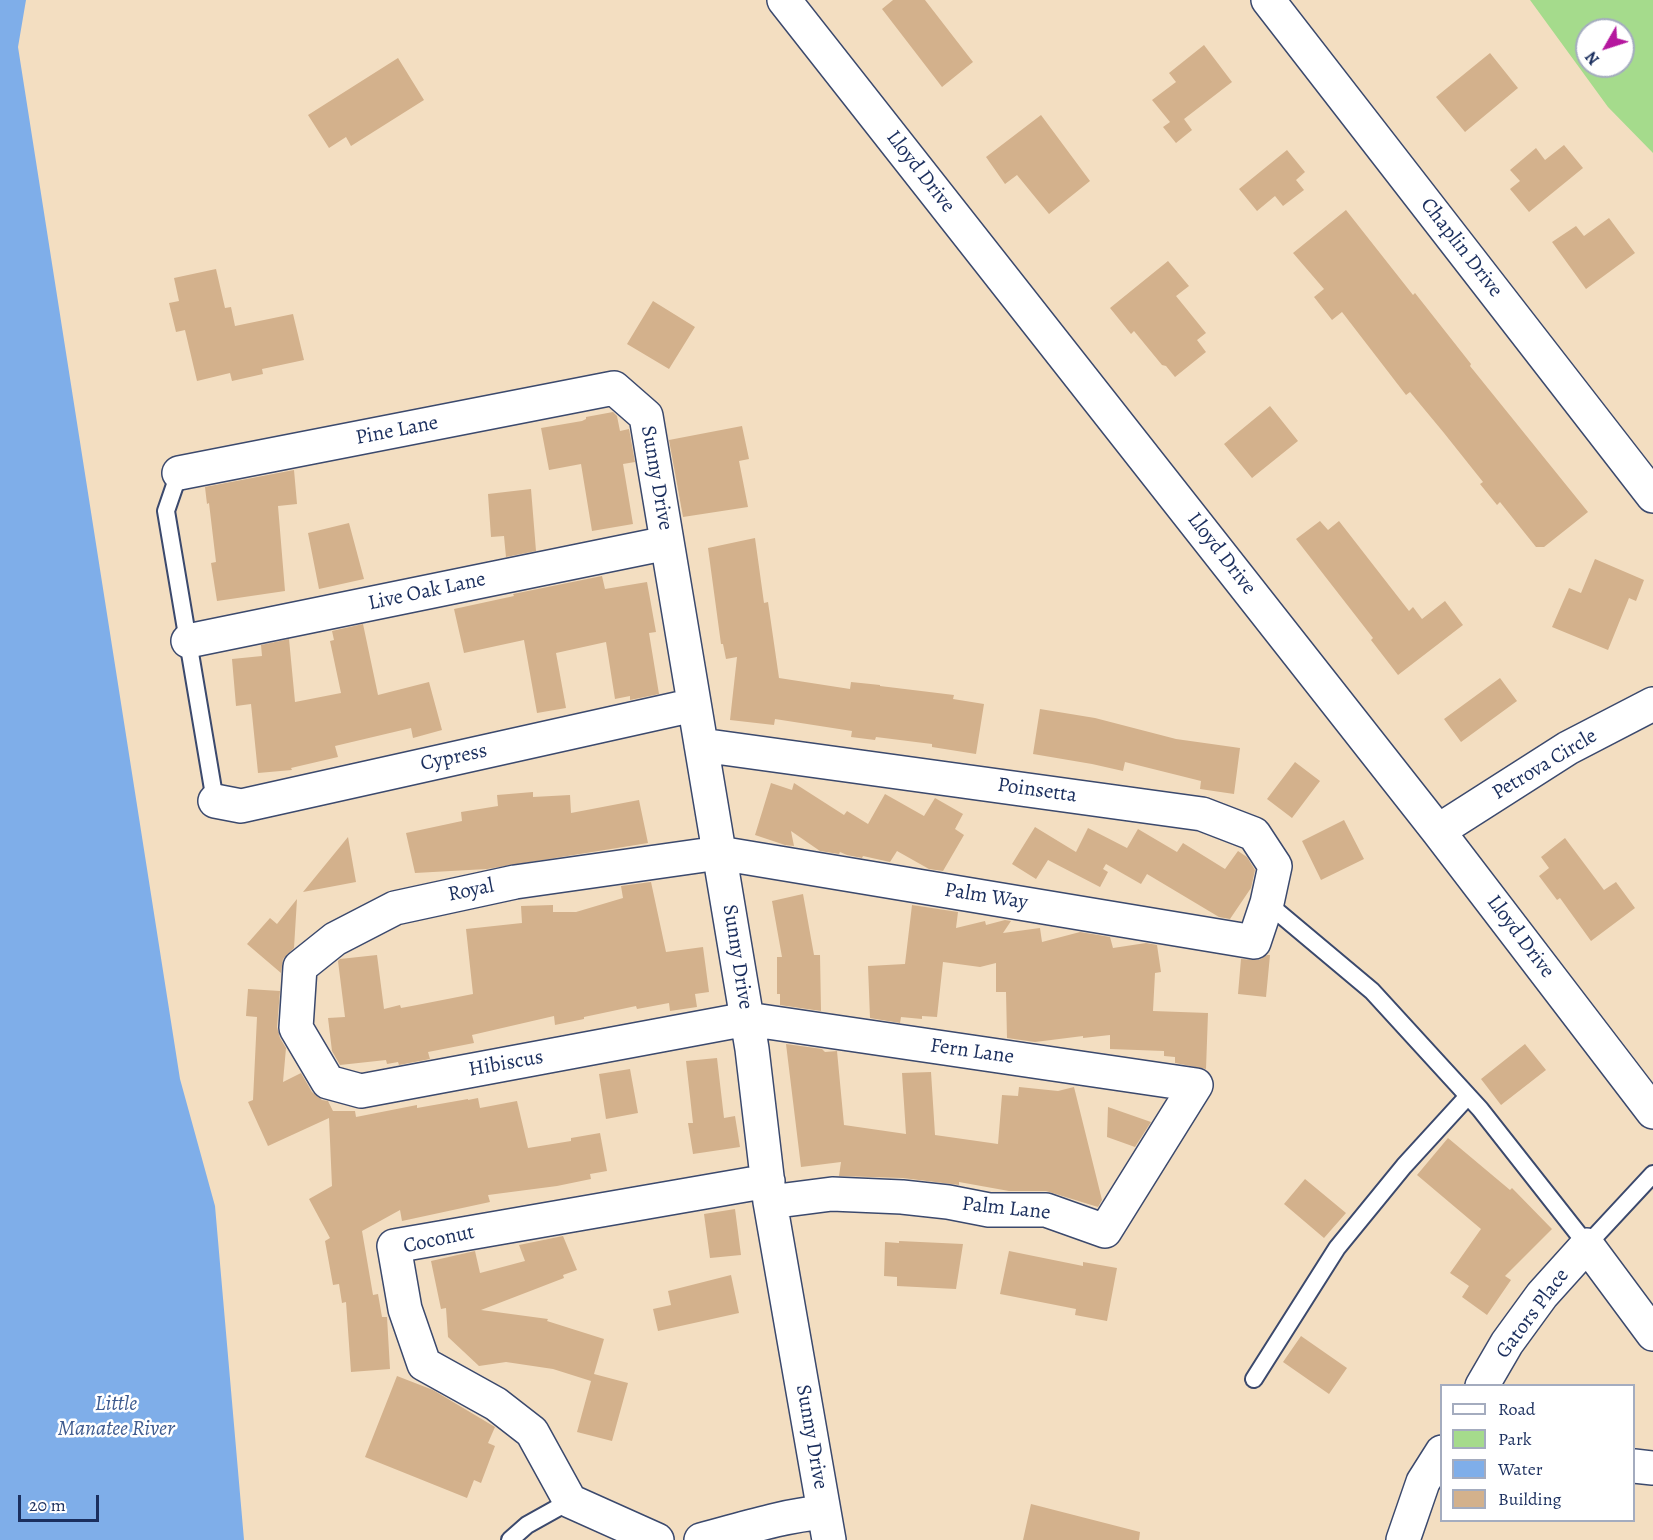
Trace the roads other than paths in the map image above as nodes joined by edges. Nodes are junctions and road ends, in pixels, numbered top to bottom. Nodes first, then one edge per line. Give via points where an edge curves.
1 (784, 0) edge
2 (1268, 0) edge
3 (614, 388) joint
4 (179, 473) joint
5 (1653, 496) edge
6 (667, 543) junction
7 (188, 641) junction
8 (1653, 704) edge
9 (694, 705) junction
10 (701, 745) junction
11 (215, 801) joint
12 (1438, 831) junction
13 (719, 853) junction
14 (1267, 903) junction
15 (1254, 942) joint
16 (747, 1019) junction
17 (296, 1028) joint
18 (1196, 1085) joint
19 (1468, 1096) junction
20 (1653, 1112) edge
21 (1653, 1174) edge
22 (769, 1191) junction
23 (1587, 1245) junction
24 (1653, 1335) edge
25 (1254, 1379) dead end
26 (1491, 1382) edge
27 (1440, 1455) edge
28 (1635, 1466) edge
29 (1653, 1468) edge
30 (570, 1501) junction
31 (826, 1526) edge
32 (510, 1540) edge
33 (657, 1540) edge
34 (701, 1540) edge
35 (1403, 1540) edge

1 - 12 street, Lloyd Drive
2 - 5 street, Chaplin Drive
3 - 4 street, Pine Lane
3 - 6 street, Sunny Drive via 646,416
4 - 7 lane via 166,511
6 - 7 street, Live Oak Lane
6 - 9 street, Sunny Drive
7 - 11 lane
8 - 12 street, Petrova Circle via 1568,748
9 - 10 street, Sunny Drive
9 - 11 street, Cypress via 241,806
10 - 13 street, Sunny Drive
10 - 14 street, Poinsetta via 1202,814 1254,834 1275,866
12 - 20 street, Lloyd Drive
13 - 15 street, Palm Way
13 - 16 street, Sunny Drive
13 - 17 street, Royal via 515,882 395,908 335,939 300,967
14 - 15 street, Poinsetta
14 - 19 lane via 1372,991
16 - 17 street, Hibiscus via 361,1090 328,1082
16 - 18 street, Fern Lane
16 - 22 street, Sunny Drive
18 - 22 street, Palm Lane via 1105,1231 1046,1210 989,1210 902,1197
19 - 23 lane
19 - 25 lane via 1337,1248
21 - 23 lane
22 - 30 street, Coconut via 394,1246 405,1309 424,1365 496,1404 532,1432
22 - 31 street, Sunny Drive
23 - 24 street
23 - 26 street, Gators Place via 1507,1343
27 - 35 street via 1423,1482
28 - 29 street
30 - 32 lane via 527,1525
30 - 33 street
31 - 34 street via 797,1514

